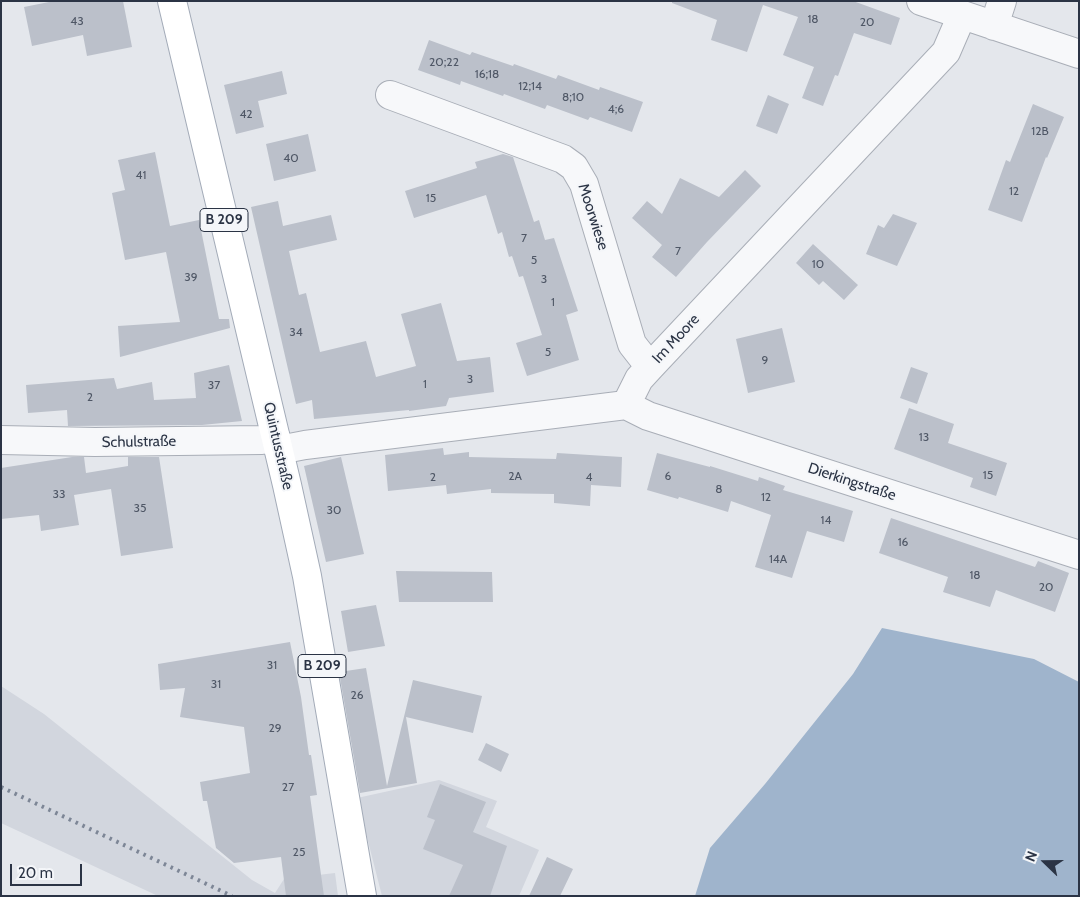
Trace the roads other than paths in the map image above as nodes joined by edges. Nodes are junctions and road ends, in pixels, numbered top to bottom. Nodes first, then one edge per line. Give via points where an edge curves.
1 (172, 1) edge
2 (921, 1) edge
3 (998, 14) edge
4 (962, 15) junction
5 (1079, 54) edge
6 (390, 96) dead end
7 (650, 367) junction
8 (626, 405) junction
9 (1, 440) edge
10 (277, 444) junction
11 (1079, 555) edge
12 (362, 896) edge

1 - 10 main road, Quintusstraße / B 209
2 - 4 street
3 - 4 street
3 - 5 street
4 - 7 street, Im Moore via 946,52
6 - 7 street, Moorwiese via 563,160 574,167 584,184 632,344
7 - 8 street, Im Moore via 639,379
8 - 10 street via 305,445
8 - 11 street, Dierkingstraße via 648,416
9 - 10 street, Schulstraße via 262,440
10 - 12 main road, Quintusstraße / B 209 via 307,576

